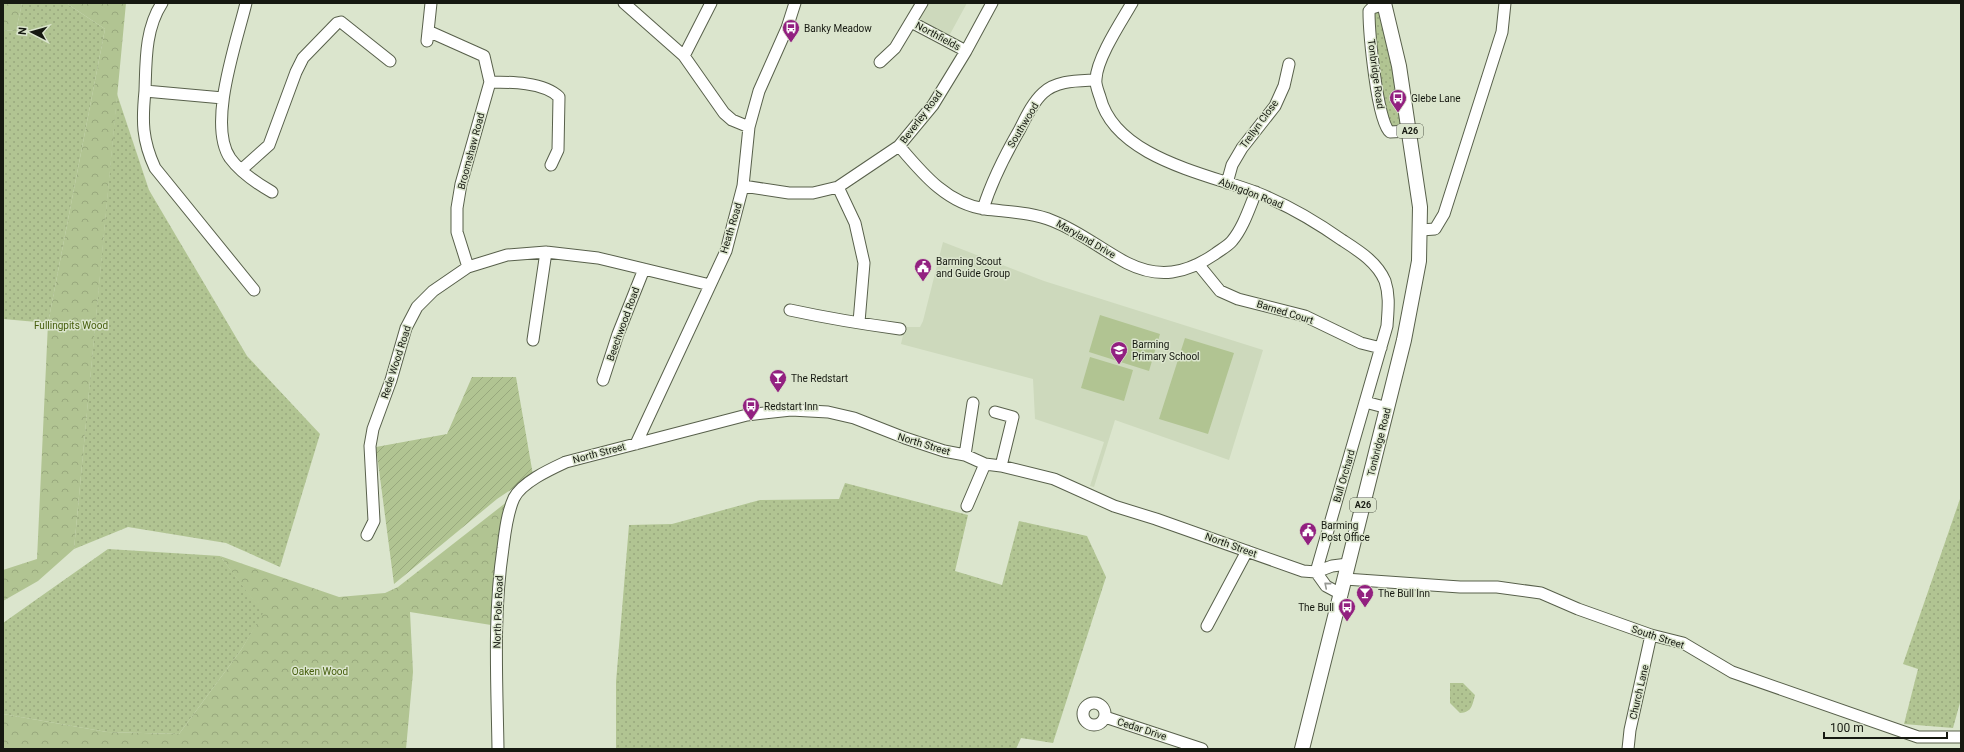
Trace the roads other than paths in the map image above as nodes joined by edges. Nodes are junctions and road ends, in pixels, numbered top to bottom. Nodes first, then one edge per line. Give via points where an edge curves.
1 (162, 3) edge
2 (246, 3) edge
3 (431, 3) edge
4 (711, 3) edge
5 (795, 3) edge
6 (922, 3) edge
7 (992, 3) edge
8 (1132, 3) edge
9 (1385, 3) edge
10 (1505, 3) edge
11 (630, 5) edge
12 (911, 22) junction
13 (966, 51) junction
14 (684, 56) junction
15 (390, 61) dead end
16 (880, 62) dead end
17 (1289, 64) dead end
18 (1096, 80) junction
19 (490, 82) junction
20 (145, 91) junction
21 (223, 98) junction
22 (749, 127) junction
23 (1410, 131) junction
24 (899, 146) junction
25 (551, 165) dead end
26 (241, 170) junction
27 (1227, 183) junction
28 (743, 186) junction
29 (838, 187) junction
30 (272, 192) dead end
31 (1256, 192) junction
32 (983, 209) junction
33 (1421, 230) junction
34 (546, 252) junction
35 (1198, 264) junction
36 (468, 267) junction
37 (644, 269) junction
38 (710, 285) junction
39 (254, 290) dead end
40 (790, 310) dead end
41 (859, 322) junction
42 (903, 329) dead end
43 (533, 340) dead end
44 (1381, 348) junction
45 (603, 380) dead end
46 (1364, 402) junction
47 (973, 403) dead end
48 (1388, 408) junction
49 (995, 412) dead end
50 (636, 444) junction
51 (965, 455) junction
52 (985, 464) junction
53 (1001, 466) junction
54 (528, 483) joint
55 (967, 506) dead end
56 (367, 535) dead end
57 (1248, 552) junction
58 (1348, 564) junction
59 (1316, 572) junction
60 (1345, 579) junction
61 (1341, 594) junction
62 (1207, 626) dead end
63 (1651, 635) junction
64 (1105, 717) dead end
65 (1961, 737) edge
66 (498, 749) edge
67 (1202, 749) edge
68 (1302, 749) edge
69 (1628, 749) edge

1 - 20 street via 155,13 149,34
2 - 21 street
3 - 19 street, Broomshaw Road via 428,36 465,47 484,56
4 - 14 street
5 - 22 street, Heath Road via 787,28 759,91
6 - 12 street, Northfields
7 - 13 street, Beverley Road
8 - 18 street, Abingdon Road via 1102,59
9 - 23 main road, Tonbridge Road / A26 via 1400,66
9 - 23 street, Tonbridge Road via 1369,11 1375,75 1384,124 1390,132
10 - 33 street via 1502,32 1444,214 1436,229
11 - 14 street
12 - 13 street, Northfields
12 - 16 street, Northfields via 895,48
13 - 24 street, Beverley Road via 932,105
14 - 22 street via 724,113 732,120
15 - 26 street via 341,22 337,23 301,63 269,145
17 - 27 street, Trellyn Close via 1284,86 1274,106 1242,148 1232,165
18 - 27 street, Abingdon Road via 1103,109 1116,128 1130,140 1156,155
18 - 32 street, Southwood via 1061,83 1044,92 1031,109 1003,160 990,186
19 - 25 street via 519,83 553,91 559,97 558,150
19 - 36 street, Broomshaw Road via 456,208 457,232
20 - 21 street
20 - 39 street via 142,128 147,151 155,168
21 - 26 street via 223,143
22 - 28 street, Heath Road
23 - 33 main road, Tonbridge Road / A26
24 - 29 street, Beverley Road
24 - 32 street, Maryland Drive via 926,178 955,199
26 - 30 street
27 - 31 street, Abingdon Road
28 - 29 street, Beverley Road via 789,193 813,193
28 - 38 street, Heath Road via 726,251
29 - 41 street via 855,224 862,256
31 - 35 street, Maryland Drive via 1245,220 1232,242
31 - 44 street, Abingdon Road via 1319,224 1374,263 1384,281 1389,300 1387,326
32 - 35 street, Maryland Drive via 1018,211 1053,220 1128,263 1155,272 1176,273
33 - 48 main road, Tonbridge Road / A26 via 1419,261 1406,333
34 - 36 street, Rede Wood Road via 526,252
34 - 37 street, Rede Wood Road via 598,258
34 - 43 street
35 - 44 street, Barned Court via 1220,291 1238,299 1305,316 1361,343
36 - 56 street, Rede Wood Road via 433,291 417,307 406,328 373,429 370,446 374,521
37 - 38 street, Rede Wood Road
37 - 45 street, Beechwood Road
38 - 50 street, Heath Road
40 - 41 street via 835,320
41 - 42 street
44 - 46 street, Abingdon Road
46 - 48 street
46 - 59 street, Bull Orchard
47 - 51 street
48 - 58 main road, Tonbridge Road / A26
49 - 53 street via 1013,417
50 - 51 street, North Street via 772,411 813,410 842,414 925,446
50 - 54 street, North Street via 566,462
51 - 52 street, North Street
52 - 53 street, North Street
52 - 55 street
53 - 57 street, North Street via 1054,479 1114,506 1156,518
54 - 66 street, North Pole Road via 514,497 500,568 496,643
57 - 59 street, North Street
57 - 62 street
58 - 59 street
58 - 60 main road, Tonbridge Road / A26
61 -> 59 street via 1326,586
60 - 61 main road, Tonbridge Road / A26
60 - 63 street, South Street via 1497,587 1541,593
61 - 68 main road, Tonbridge Road / A26
63 - 65 street, South Street via 1683,643 1732,672 1918,736
63 - 69 street, Church Lane
64 - 67 street, Cedar Drive

